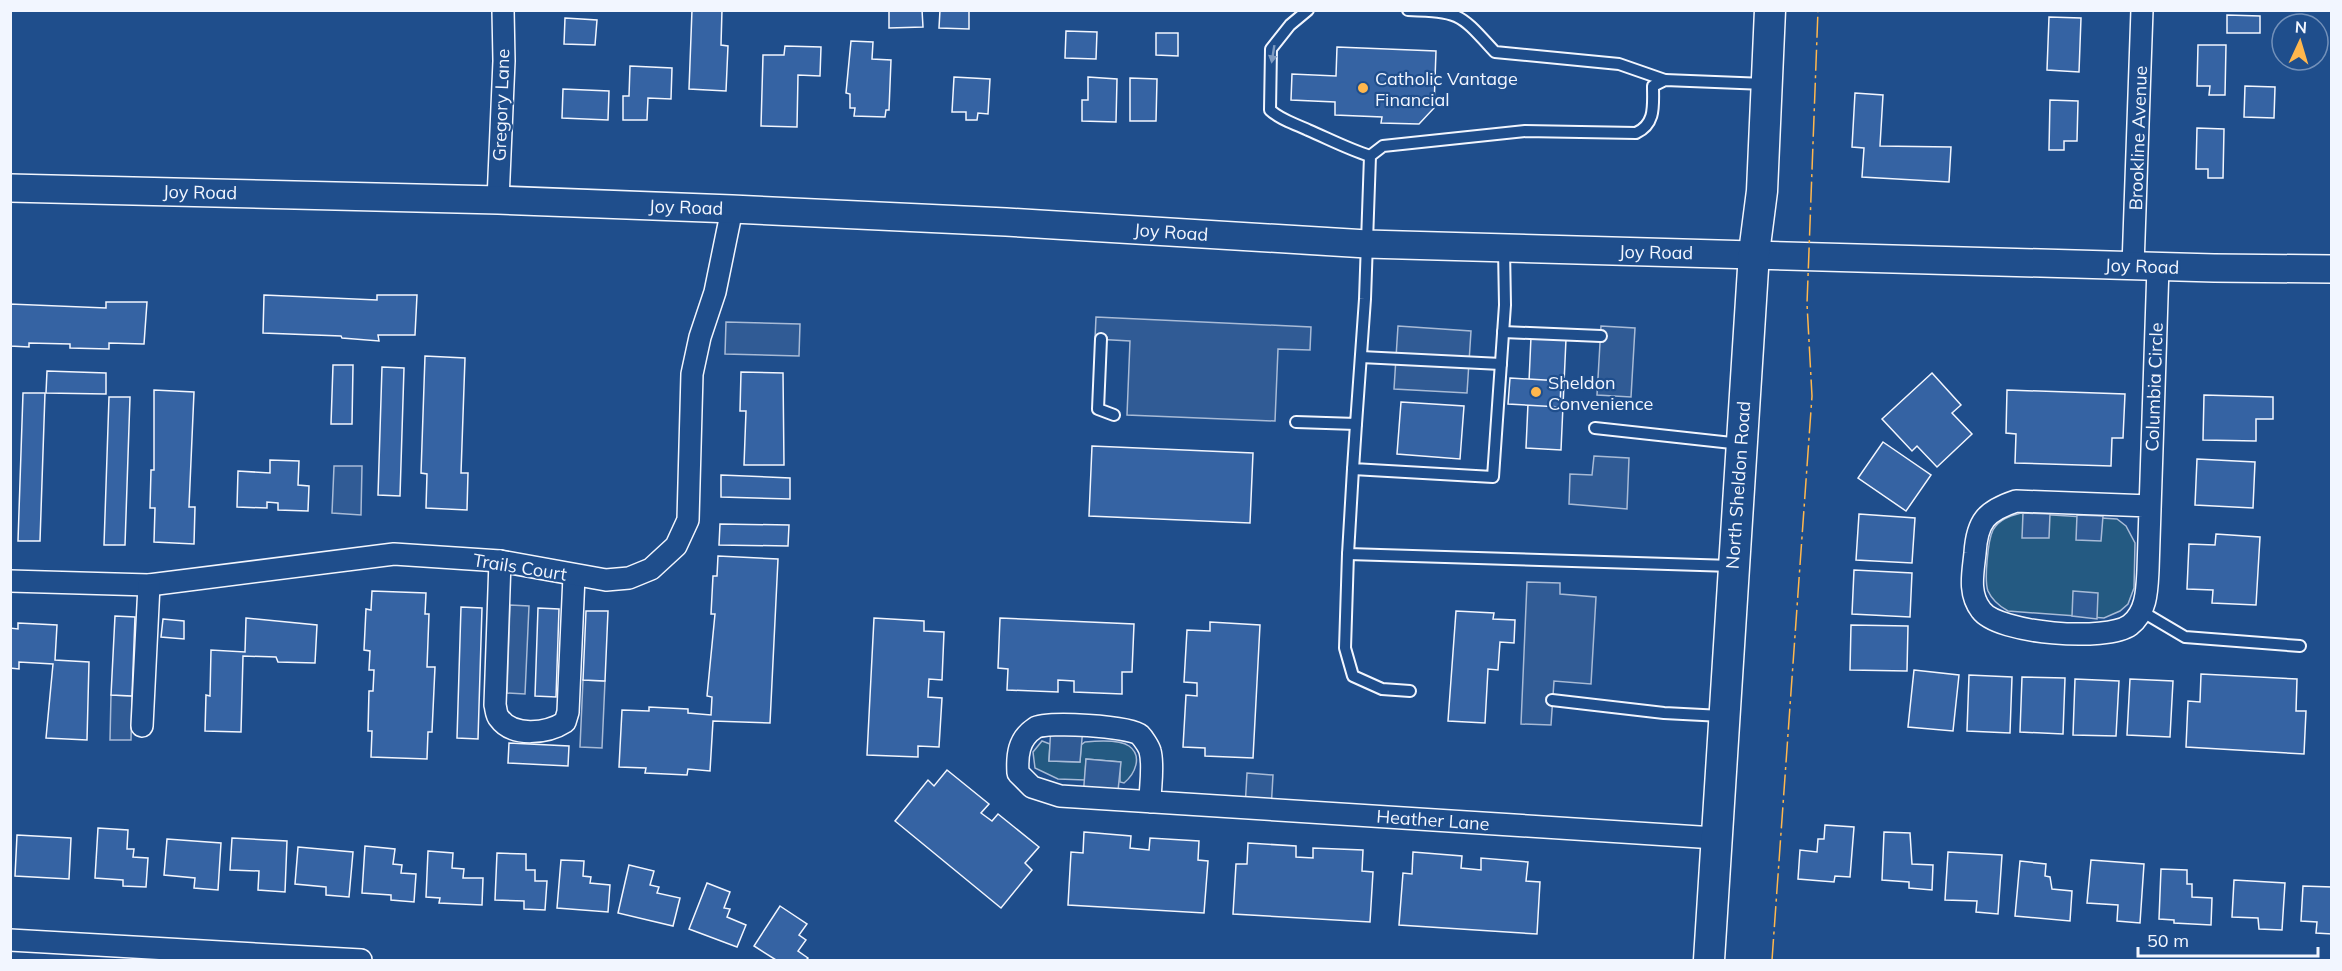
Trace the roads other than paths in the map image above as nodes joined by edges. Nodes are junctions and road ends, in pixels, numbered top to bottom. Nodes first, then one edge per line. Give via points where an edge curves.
1 (503, 10) edge
2 (1308, 10) edge
3 (1408, 10) edge
4 (1770, 10) edge
5 (2142, 10) edge
6 (1665, 80) junction
7 (1766, 84) junction
8 (1370, 156) junction
9 (10, 188) edge
10 (498, 200) junction
11 (732, 209) junction
12 (1367, 244) junction
13 (1504, 249) junction
14 (1754, 253) junction
15 (2146, 266) junction
16 (2331, 269) edge
17 (1503, 332) junction
18 (1601, 336) dead end
19 (1101, 339) dead end
20 (1361, 357) junction
21 (1501, 364) junction
22 (1114, 415) dead end
23 (1296, 422) dead end
24 (1356, 424) junction
25 (1595, 428) dead end
26 (1741, 444) junction
27 (1353, 469) junction
28 (2150, 506) junction
29 (1348, 554) junction
30 (500, 561) junction
31 (1732, 566) junction
32 (574, 576) junction
33 (10, 581) edge
34 (149, 585) junction
35 (2141, 611) junction
36 (2300, 646) dead end
37 (1410, 691) dead end
38 (1552, 700) dead end
39 (1722, 716) junction
40 (142, 726) dead end
41 (1150, 802) junction
42 (1716, 838) junction
43 (10, 940) edge
44 (361, 960) edge
45 (1709, 960) edge

1 - 10 street, Gregory Lane
2 -> 8 lane via 1271,49 1270,110 1281,120
3 - 6 lane via 1457,15 1495,52 1619,64
4 - 7 main road, North Sheldon Road
5 - 15 street, Brookline Avenue
6 - 7 lane
6 - 8 lane via 1653,86 1653,115 1645,129 1636,133 1513,132 1383,146
7 - 14 main road, North Sheldon Road via 1762,191
8 - 12 lane
9 - 10 street, Joy Road
10 - 11 street, Joy Road
11 - 12 street, Joy Road
11 - 32 street, Trails Court via 715,292 692,374 690,501 683,533 666,557 651,569 629,578
12 - 13 street, Joy Road
12 - 20 lane
13 - 14 street, Joy Road
13 - 17 lane
14 - 15 street, Joy Road
14 - 26 main road, North Sheldon Road
15 - 16 street, Joy Road
15 - 28 street, Columbia Circle
17 - 18 lane
17 - 21 lane
19 - 22 lane via 1098,409
20 - 21 lane
20 - 24 lane
21 - 27 lane via 1493,477
23 - 24 lane
24 - 27 lane
25 - 26 lane
26 - 31 main road, North Sheldon Road
27 - 29 lane
28 - 35 street, Columbia Circle via 2146,597
28 - 35 street via 2016,501 1998,507 1976,531 1972,595 1982,612 1998,623 2017,629 2104,633 2130,625
29 - 31 lane
29 - 37 lane via 1345,648 1353,676 1382,689
30 - 32 street, Trails Court
30 - 32 street via 495,705 498,718 508,726 528,732 554,729 565,722 568,712
30 - 34 street, Trails Court via 394,554
31 - 39 main road, North Sheldon Road
33 - 34 street, Trails Court
34 - 40 street
35 - 36 lane via 2186,637
38 - 39 lane
39 - 42 main road, North Sheldon Road
41 - 41 street, Heather Lane via 1060,796 1032,788 1018,773 1017,756 1023,739 1036,727 1051,725 1121,728 1139,735 1150,750
41 - 42 street, Heather Lane
42 - 45 main road, North Sheldon Road
43 - 44 street

